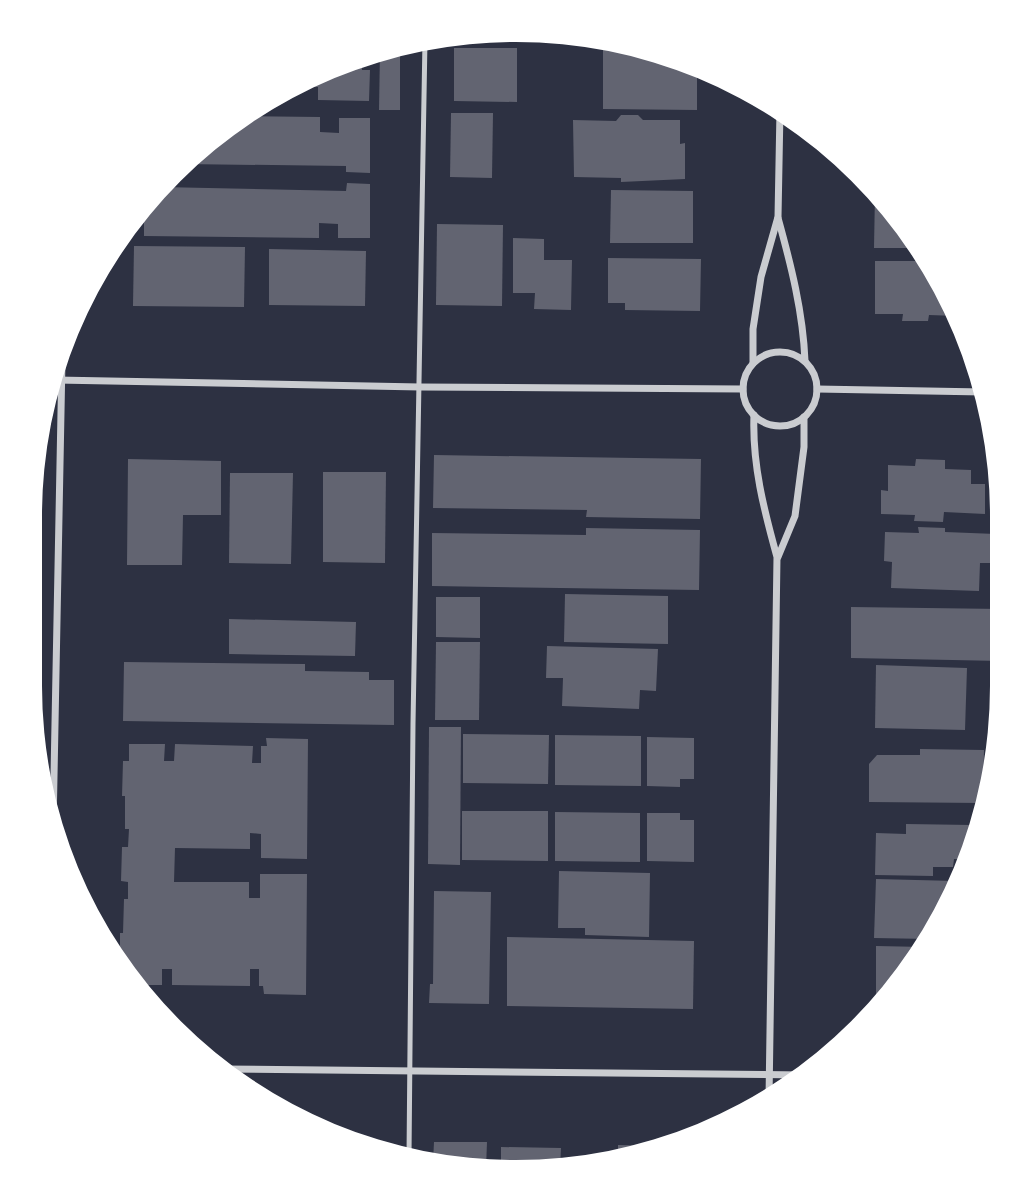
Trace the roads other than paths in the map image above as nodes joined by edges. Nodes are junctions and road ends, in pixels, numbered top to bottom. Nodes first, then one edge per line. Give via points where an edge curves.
1 (425, 51) edge
2 (780, 123) edge
3 (778, 217) junction
4 (805, 361) junction
5 (753, 363) junction
6 (62, 380) edge
7 (420, 387) junction
8 (743, 389) junction
9 (817, 389) junction
10 (59, 390) edge
11 (974, 392) edge
12 (754, 415) junction
13 (804, 417) junction
14 (777, 557) junction
15 (54, 789) edge
16 (237, 1069) edge
17 (410, 1070) junction
18 (770, 1074) junction
19 (787, 1074) edge
20 (770, 1086) edge
21 (409, 1148) edge

1 - 7 lane
2 - 3 street
3 - 4 street via 804,330
3 - 5 street via 761,277
4 - 5 street via 784,352 762,356
4 - 9 street
5 - 8 street
6 - 7 street
7 - 8 street
7 - 17 lane
8 - 12 street
9 - 11 street
9 - 13 street
10 - 15 street
12 - 13 street via 763,422 784,425
12 - 14 street via 752,446
13 - 14 street via 795,516
14 - 18 street
16 - 17 street
17 - 18 street
17 - 21 lane
18 - 19 street
18 - 20 street

